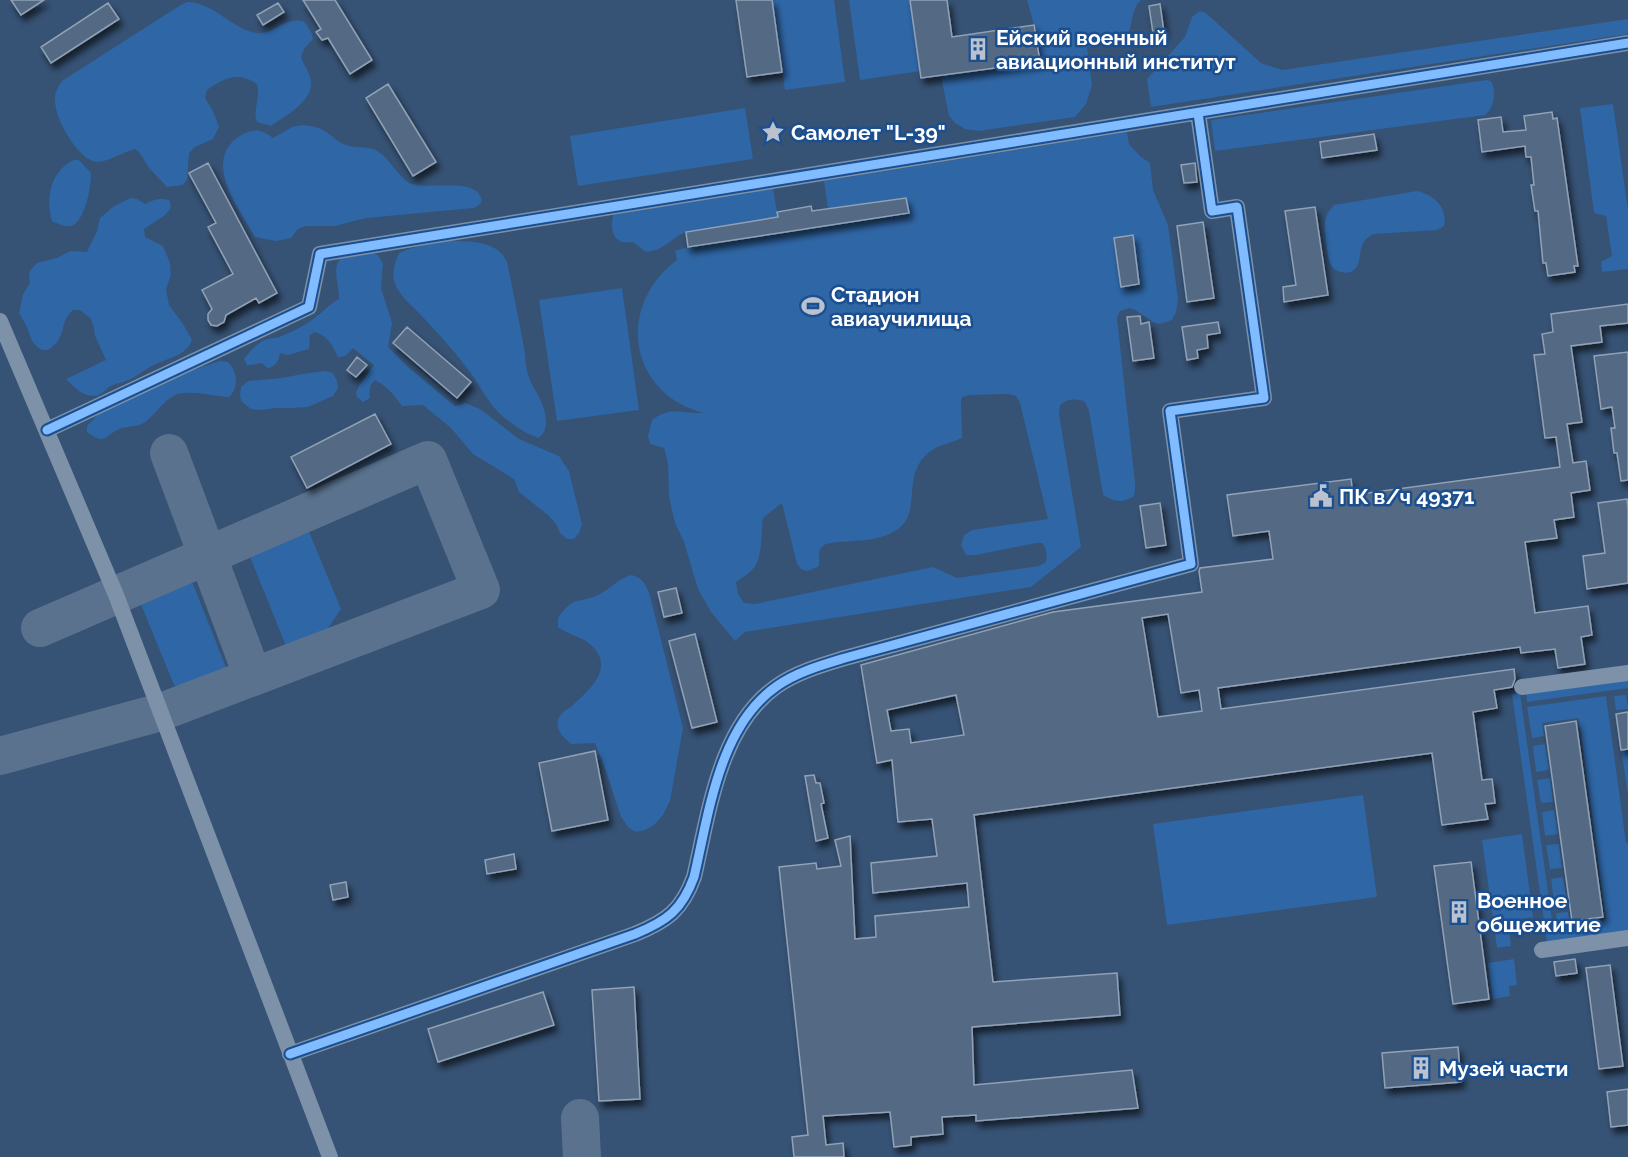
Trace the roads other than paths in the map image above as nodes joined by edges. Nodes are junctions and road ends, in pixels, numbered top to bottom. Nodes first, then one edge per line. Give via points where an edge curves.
1 (1628, 43) edge
2 (1198, 113) junction
3 (0, 321) edge
4 (47, 430) junction
5 (1628, 673) edge
6 (1522, 687) dead end
7 (1628, 938) edge
8 (1542, 950) dead end
9 (290, 1054) junction
10 (330, 1157) edge

1 - 2 street
2 - 4 street via 320,254 309,307
2 - 9 street via 1212,210 1238,207 1264,398 1170,411 1191,564 845,658 790,678 754,707 730,743 689,891 663,921
3 - 4 street
4 - 9 street via 116,596
5 - 6 street
7 - 8 street
9 - 10 street

